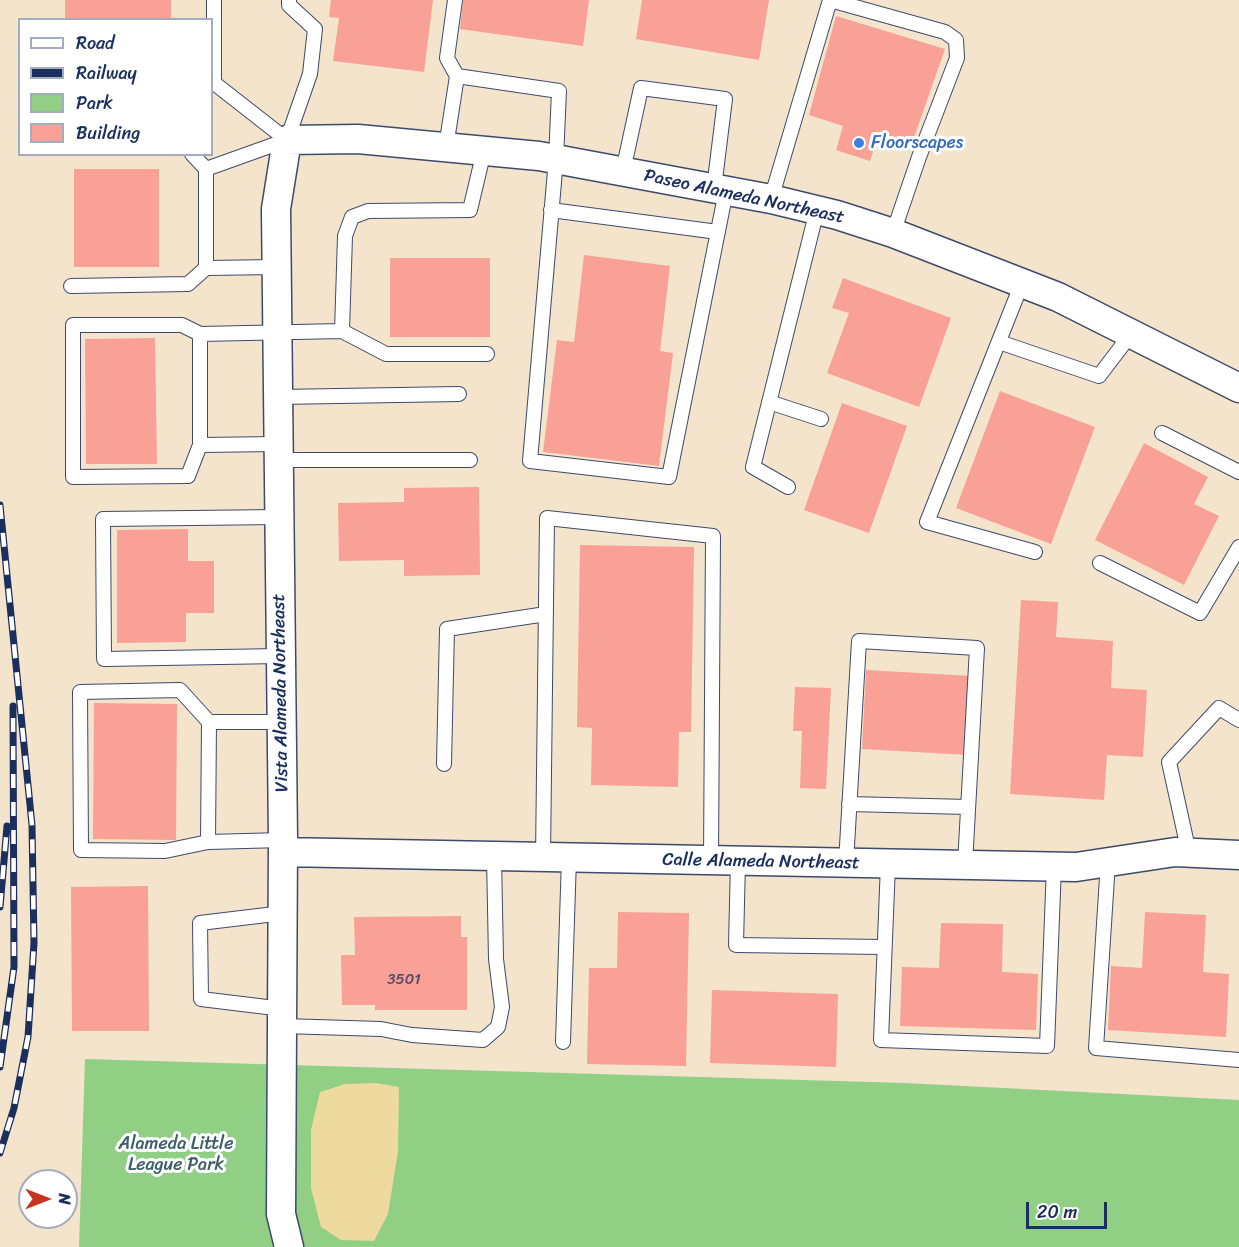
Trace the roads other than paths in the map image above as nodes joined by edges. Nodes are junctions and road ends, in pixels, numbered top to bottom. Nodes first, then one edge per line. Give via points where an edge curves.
1 (214, 0) edge
2 (289, 0) edge
3 (455, 0) edge
4 (830, 0) edge
5 (457, 76) junction
6 (287, 140) junction
7 (446, 147) junction
8 (484, 151) junction
9 (194, 156) edge
10 (556, 159) junction
11 (206, 169) junction
12 (623, 171) junction
13 (720, 190) junction
14 (771, 199) junction
15 (551, 210) junction
16 (817, 210) junction
17 (718, 232) junction
18 (893, 233) junction
19 (206, 267) junction
20 (276, 267) junction
21 (1022, 283) junction
22 (71, 286) dead end
23 (342, 331) junction
24 (277, 333) junction
25 (1131, 333) junction
26 (200, 334) junction
27 (999, 342) junction
28 (487, 354) dead end
29 (1239, 388) edge
30 (459, 394) dead end
31 (278, 397) junction
32 (769, 402) junction
33 (821, 419) dead end
34 (1162, 433) dead end
35 (200, 445) junction
36 (278, 452) junction
37 (470, 460) dead end
38 (1239, 472) edge
39 (788, 486) dead end
40 (279, 517) junction
41 (1239, 547) edge
42 (1035, 552) dead end
43 (1100, 563) dead end
44 (546, 614) junction
45 (280, 656) junction
46 (1239, 720) edge
47 (209, 722) junction
48 (281, 722) junction
49 (444, 764) dead end
50 (849, 804) junction
51 (968, 807) junction
52 (208, 842) junction
53 (283, 846) junction
54 (1189, 853) junction
55 (1239, 855) edge
56 (494, 857) junction
57 (556, 858) junction
58 (724, 861) junction
59 (1108, 862) junction
60 (846, 863) junction
61 (888, 864) junction
62 (965, 864) junction
63 (1054, 866) junction
64 (283, 914) junction
65 (884, 947) junction
66 (283, 1017) junction
67 (563, 1042) dead end
68 (1239, 1060) edge
69 (289, 1247) edge

1 - 6 lane via 214,83
2 - 6 lane via 289,5 315,29 310,74
3 - 5 lane via 447,58
4 - 14 lane
4 - 18 lane via 945,32 956,40 957,58
5 - 7 lane
5 - 10 lane via 559,91
6 - 7 street, Paseo Alameda Northeast via 358,139
6 - 11 lane
6 - 20 street, Vista Alameda Northeast via 276,209
7 - 8 street, Paseo Alameda Northeast
8 - 10 street, Paseo Alameda Northeast
8 - 23 lane via 470,210 369,211 352,217 345,236
9 - 11 lane
10 - 12 street, Paseo Alameda Northeast
10 - 15 lane
11 - 19 lane
12 - 13 street, Paseo Alameda Northeast
12 - 13 lane via 641,88 726,99
13 - 14 street, Paseo Alameda Northeast
13 - 17 lane
14 - 16 street, Paseo Alameda Northeast
15 - 17 lane
15 - 17 lane via 530,461 669,477
16 - 18 street, Paseo Alameda Northeast
16 - 32 lane
18 - 21 street, Paseo Alameda Northeast
19 - 20 lane
19 - 22 lane via 188,284
20 - 24 street, Vista Alameda Northeast
21 - 25 street, Paseo Alameda Northeast
21 - 27 lane
23 - 24 lane
23 - 28 lane via 386,354
24 - 26 lane
24 - 31 street, Vista Alameda Northeast
25 - 27 lane via 1099,376
25 - 29 street, Paseo Alameda Northeast
26 - 35 lane
26 - 35 lane via 182,325 73,325 74,477 188,476
27 - 42 lane via 927,522
30 - 31 lane
31 - 36 street, Vista Alameda Northeast
32 - 33 lane
32 - 39 lane via 753,467
34 - 38 lane
35 - 36 lane
36 - 37 lane
36 - 40 street, Vista Alameda Northeast
40 - 45 street, Vista Alameda Northeast
40 - 45 lane via 103,519 104,659
41 - 43 lane via 1200,613
44 - 49 lane via 447,629
44 - 57 lane
44 - 58 lane via 547,518 713,536
45 - 48 street, Vista Alameda Northeast
46 - 54 lane via 1220,708 1169,762
47 - 48 lane
47 - 52 lane
47 - 52 lane via 180,690 80,692 81,850 165,851
48 - 53 street, Vista Alameda Northeast
50 - 51 lane
50 - 51 lane via 859,641 977,648
50 - 60 lane
51 - 62 lane
52 - 53 lane
53 - 56 street, Calle Alameda Northeast
53 - 64 street, Vista Alameda Northeast
54 - 55 street, Calle Alameda Northeast
54 - 59 street, Calle Alameda Northeast
56 - 57 street, Calle Alameda Northeast
56 - 66 lane via 496,959 502,1007 498,1027 483,1040 412,1035
57 - 58 street, Calle Alameda Northeast
57 - 67 lane
58 - 60 street, Calle Alameda Northeast
58 - 65 lane via 736,945
59 - 63 street, Calle Alameda Northeast
59 - 68 lane via 1096,1048
60 - 61 street, Calle Alameda Northeast
61 - 62 street, Calle Alameda Northeast
61 - 65 lane
62 - 63 street, Calle Alameda Northeast
63 - 65 lane via 1047,1046 881,1040
64 - 66 street, Vista Alameda Northeast
64 - 66 lane via 200,923 201,999
66 - 69 street, Vista Alameda Northeast via 281,1214

